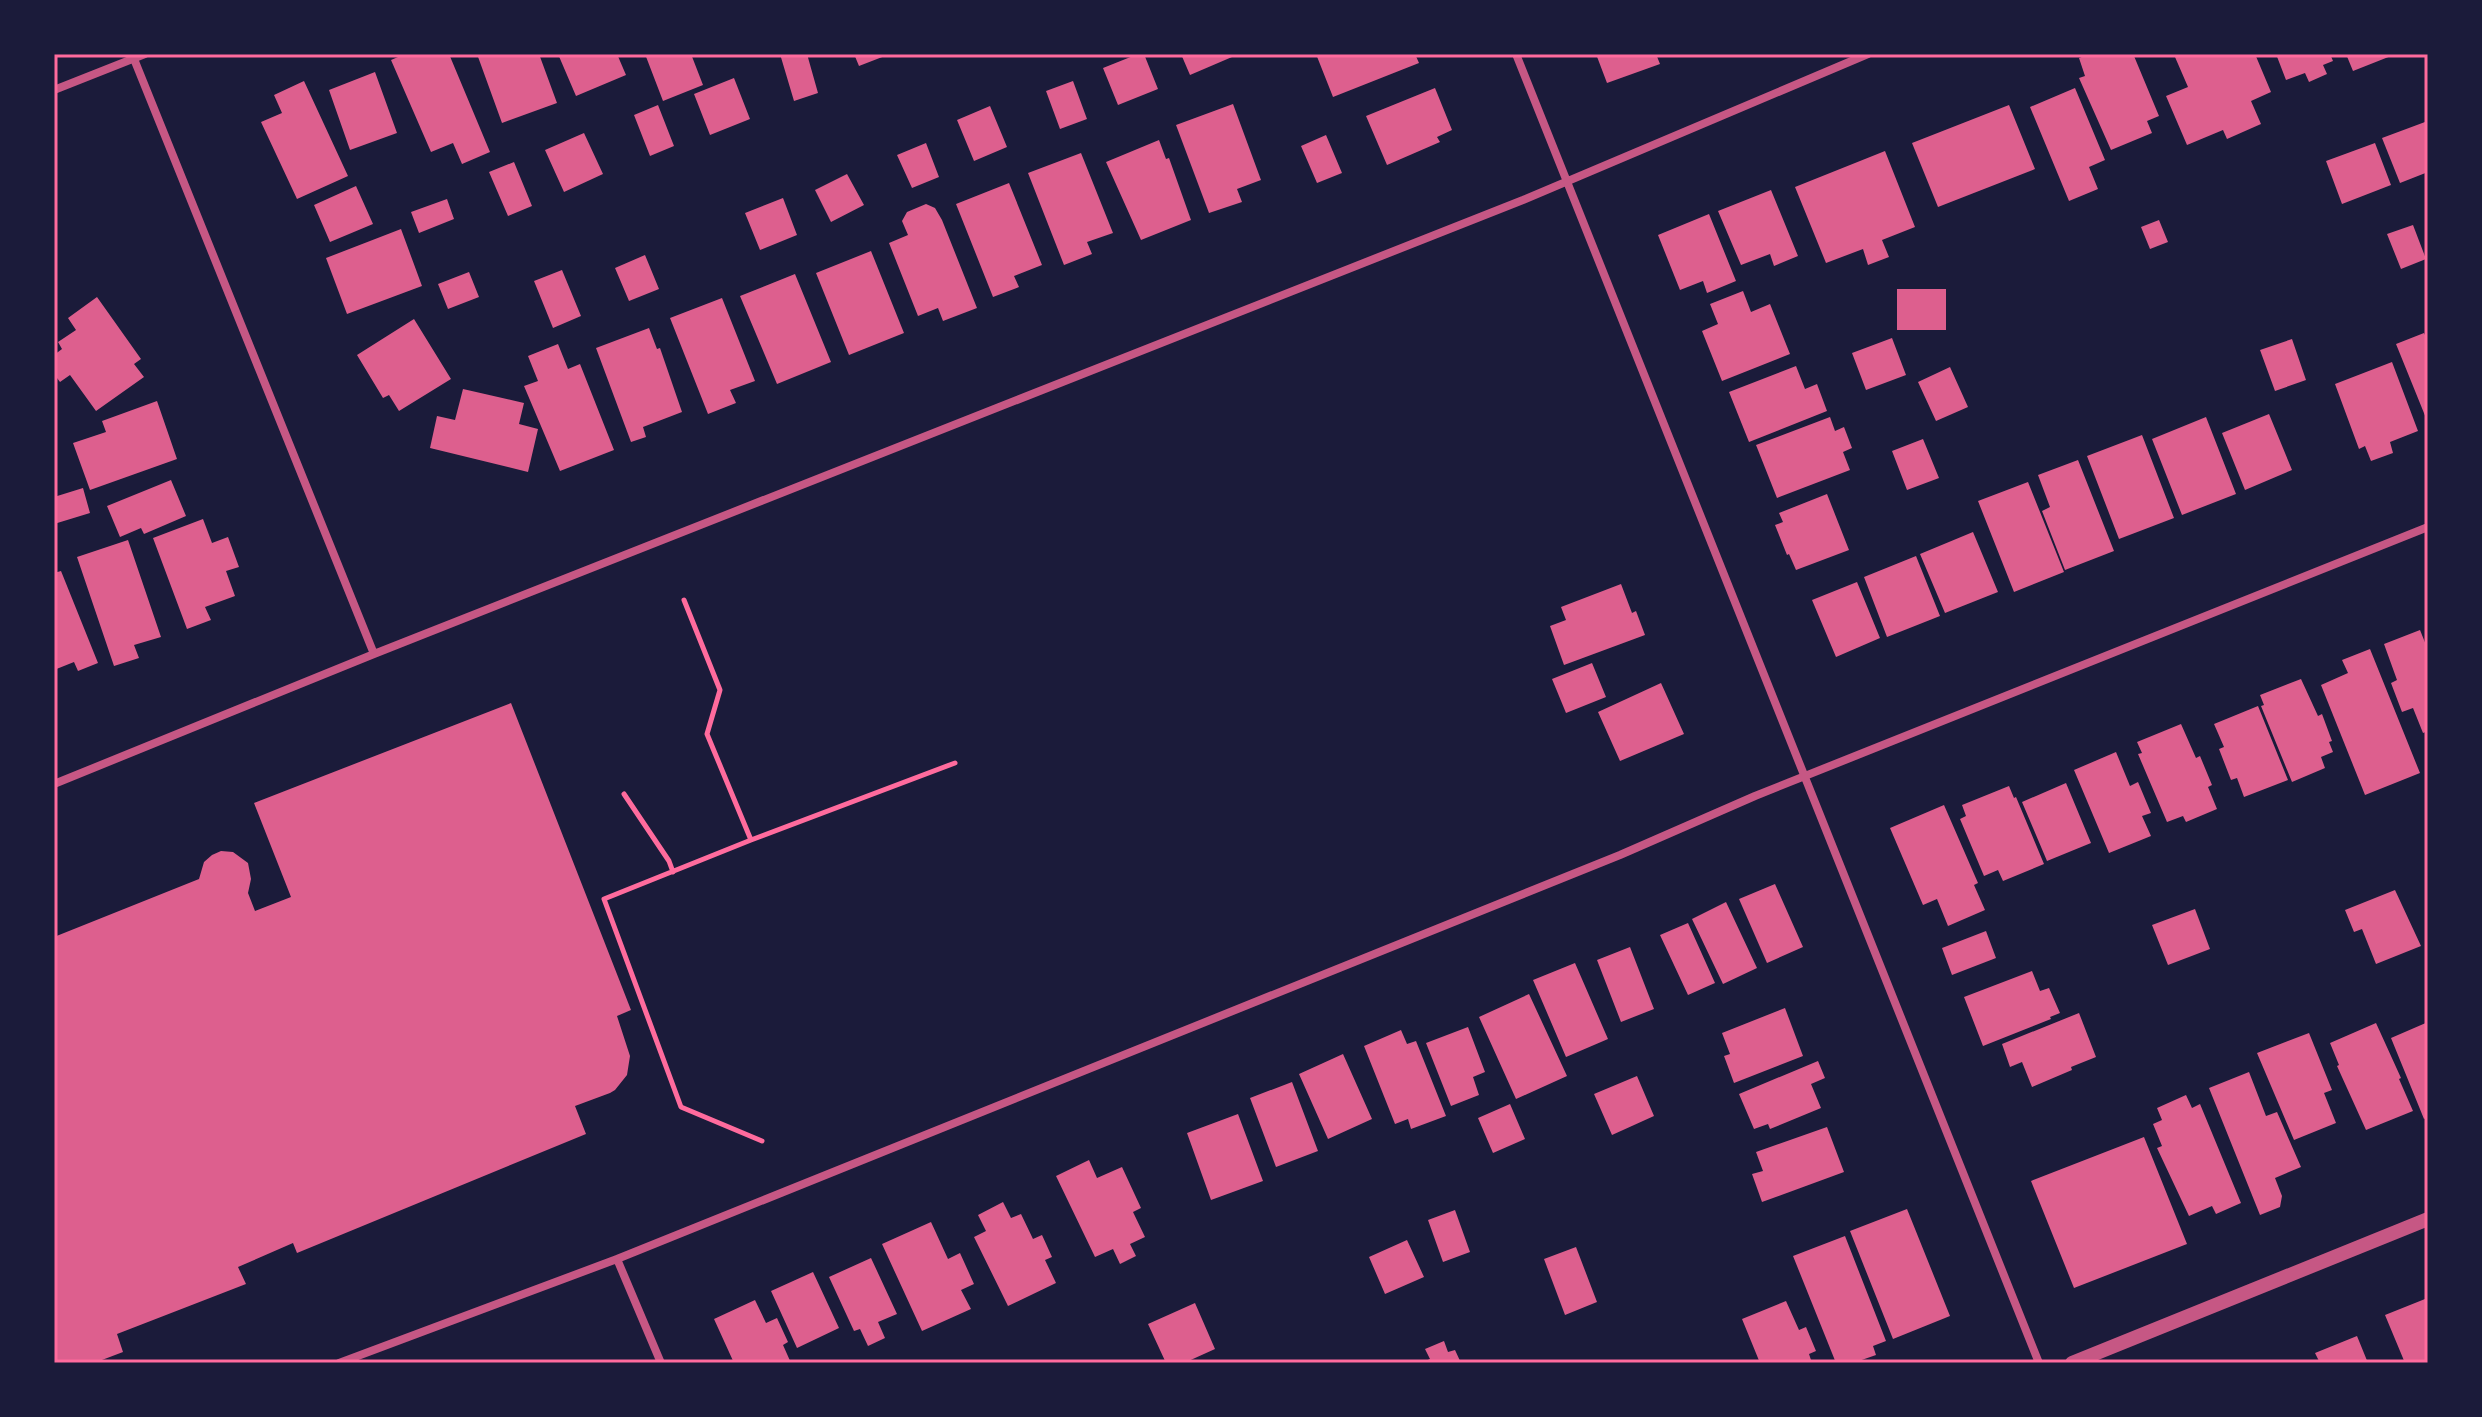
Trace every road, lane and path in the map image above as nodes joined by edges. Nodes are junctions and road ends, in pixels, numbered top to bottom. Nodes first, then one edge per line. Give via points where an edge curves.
1 (145, 54) edge
2 (1516, 54) edge
3 (1868, 54) edge
4 (133, 56) edge
5 (54, 90) edge
6 (1566, 183) junction
7 (2428, 527) edge
8 (684, 600) dead end
9 (374, 654) junction
10 (955, 763) dead end
11 (1805, 776) junction
12 (54, 784) edge
13 (624, 794) dead end
14 (751, 840) junction
15 (673, 872) junction
16 (762, 1141) dead end
17 (2428, 1219) edge
18 (617, 1259) junction
19 (339, 1363) edge
20 (661, 1363) edge
21 (2039, 1363) edge
22 (2072, 1363) edge

1 - 4 street
2 - 6 street
3 - 6 street
4 - 5 street
4 - 9 street
6 - 9 street
6 - 11 street
7 - 11 street
8 - 14 path via 720,690 707,734
9 - 12 street
10 - 14 path
11 - 18 street
11 - 21 street
13 - 15 path
14 - 15 path
15 - 16 path via 604,899 681,1107
17 - 22 street
18 - 19 street
18 - 20 street

